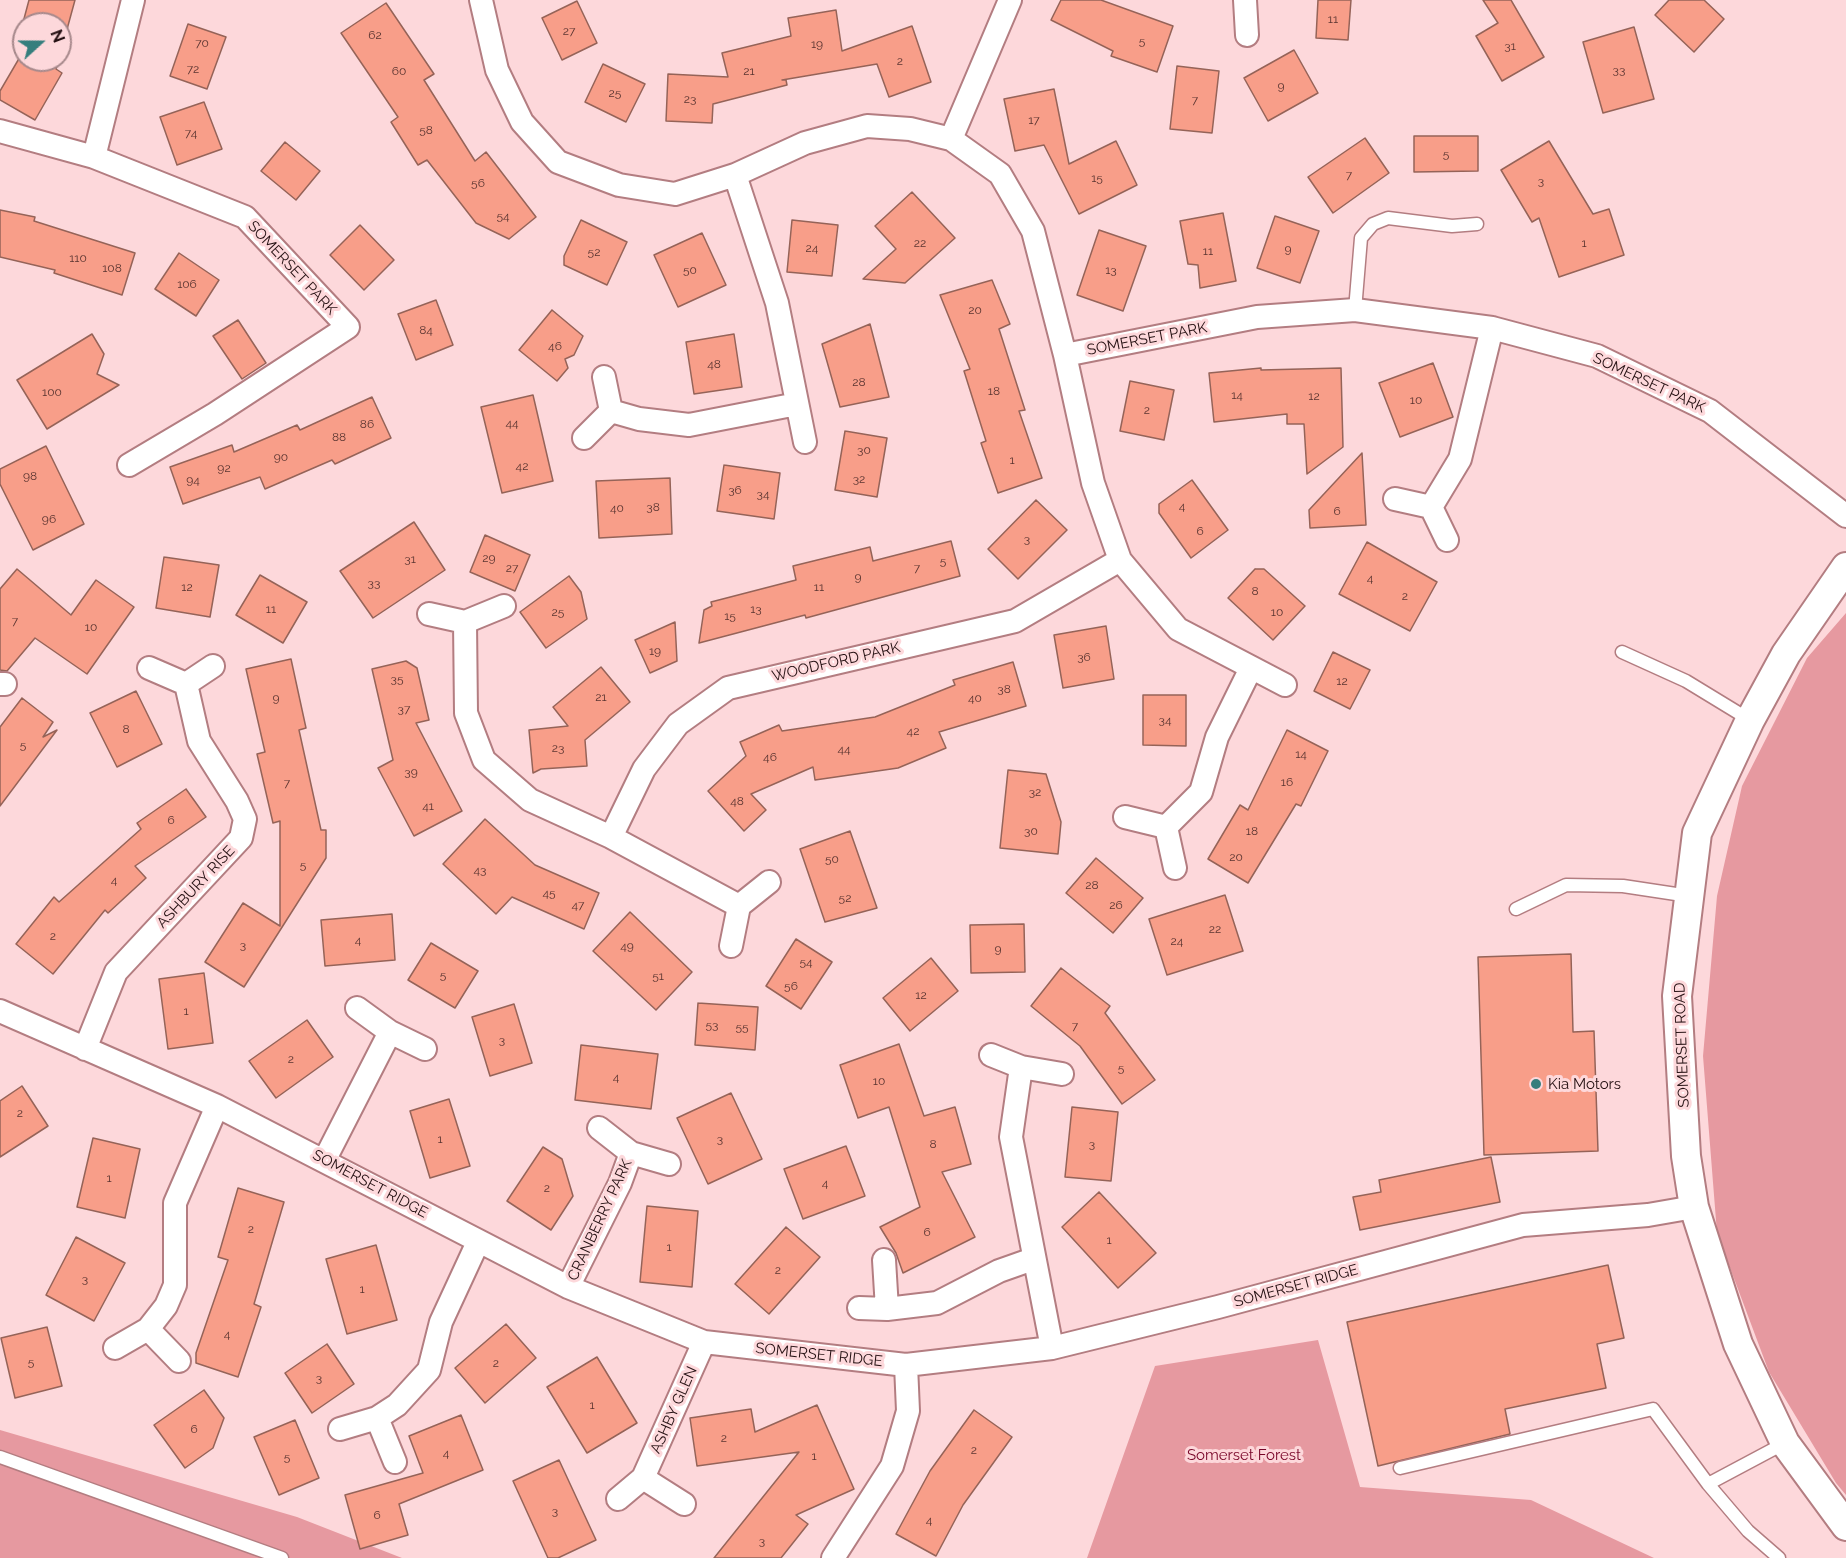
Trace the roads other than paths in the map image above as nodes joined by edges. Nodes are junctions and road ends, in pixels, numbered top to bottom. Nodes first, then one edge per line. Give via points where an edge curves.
1 (133, 0) edge
2 (481, 0) edge
3 (1010, 0) edge
4 (1245, 0) edge
5 (1247, 34) dead end
6 (0, 131) edge
7 (951, 139) junction
8 (94, 157) junction
9 (735, 176) junction
10 (1477, 224) dead end
11 (1355, 310) junction
12 (1491, 328) junction
13 (1065, 355) junction
14 (604, 377) dead end
15 (797, 404) junction
16 (611, 411) junction
17 (584, 438) dead end
18 (805, 442) dead end
19 (129, 465) dead end
20 (1395, 499) dead end
21 (1431, 507) junction
22 (1846, 516) edge
23 (1448, 540) dead end
24 (1120, 560) junction
25 (1846, 567) edge
26 (504, 606) dead end
27 (429, 614) dead end
28 (465, 622) junction
29 (1622, 652) dead end
30 (213, 666) dead end
31 (149, 668) dead end
32 (1251, 668) junction
33 (186, 684) junction
34 (1285, 685) dead end
35 (1750, 720) junction
36 (1125, 817) dead end
37 (1166, 828) junction
38 (611, 837) junction
39 (1175, 868) dead end
40 (769, 882) dead end
41 (1689, 896) junction
42 (739, 906) junction
43 (1516, 909) dead end
44 (731, 946) dead end
45 (357, 1008) dead end
46 (0, 1011) edge
47 (390, 1032) junction
48 (85, 1049) junction
49 (425, 1049) dead end
50 (991, 1055) dead end
51 (1021, 1067) junction
52 (1062, 1074) dead end
53 (217, 1106) junction
54 (600, 1128) dead end
55 (631, 1153) junction
56 (325, 1160) junction
57 (669, 1164) dead end
58 (1694, 1207) junction
59 (478, 1242) junction
60 (1033, 1259) junction
61 (884, 1260) dead end
62 (568, 1287) junction
63 (859, 1308) dead end
64 (888, 1309) junction
65 (148, 1329) junction
66 (704, 1342) junction
67 (115, 1348) dead end
68 (1052, 1348) junction
69 (180, 1361) dead end
70 (906, 1365) junction
71 (377, 1418) junction
72 (340, 1429) dead end
73 (1785, 1443) junction
74 (0, 1456) edge
75 (395, 1462) dead end
76 (1400, 1468) dead end
77 (643, 1478) junction
78 (1708, 1484) junction
79 (618, 1499) dead end
80 (684, 1504) dead end
81 (1846, 1526) edge
82 (282, 1558) edge
83 (833, 1558) edge
84 (1779, 1558) edge

1 - 8 street
2 - 9 street, SOMERSET PARK via 496,70 522,122 558,162 619,185 675,194
3 - 7 street
4 - 5 street
6 - 8 street, SOMERSET PARK
7 - 9 street, SOMERSET PARK via 910,129 867,126 805,143
7 - 13 street, SOMERSET PARK via 1000,174 1033,231
8 - 19 street, SOMERSET PARK via 245,218 348,327
9 - 15 street via 777,303
10 - 11 lane via 1452,226 1388,218 1373,224 1361,238
11 - 12 street, SOMERSET PARK
11 - 13 street, SOMERSET PARK via 1257,317
12 - 21 street via 1460,459
12 - 22 street, SOMERSET PARK via 1598,356 1710,411
13 - 24 street via 1093,483
14 - 16 street
15 - 16 street via 689,425
15 - 18 street
16 - 17 street
20 - 21 street
21 - 23 street
24 - 32 street via 1178,630
24 - 38 street, WOODFORD PARK via 1015,621 728,688 678,724 644,769
25 - 35 street, SOMERSET ROAD via 1786,654
26 - 28 street
27 - 28 street
28 - 38 street via 466,713 484,760 530,800
29 - 35 lane via 1686,681
30 - 33 street
31 - 33 street
32 - 34 street
32 - 37 street via 1217,737 1201,792
33 - 48 street, ASHBURY RISE via 199,741 245,819 241,838 116,972
35 - 41 street, SOMERSET ROAD via 1697,832
36 - 37 street
37 - 39 street
38 - 42 street
40 - 42 street
41 - 43 lane via 1623,886 1566,885
41 - 58 street, SOMERSET ROAD via 1677,996 1686,1156
42 - 44 street
45 - 47 street
46 - 48 street, SOMERSET RIDGE
47 - 49 street
47 - 56 street
48 - 53 street, SOMERSET RIDGE
50 - 51 street
51 - 52 street
51 - 60 street via 1011,1137
53 - 56 street, SOMERSET RIDGE
53 - 65 street via 175,1203 175,1285 166,1306
54 - 55 street, CRANBERRY PARK
55 - 57 street, CRANBERRY PARK
55 - 62 street, CRANBERRY PARK
56 - 59 street, SOMERSET RIDGE
58 - 68 street, SOMERSET RIDGE via 1648,1215 1523,1225
58 - 73 street, SOMERSET ROAD via 1738,1344
59 - 62 street, SOMERSET RIDGE
59 - 71 street via 441,1322 429,1370 397,1406
60 - 64 street via 999,1271 937,1303
60 - 68 street
61 - 64 street
62 - 66 street, SOMERSET RIDGE
63 - 64 street
65 - 67 street
65 - 69 street
66 - 70 street, SOMERSET RIDGE
66 - 77 street, ASHBY GLEN
68 - 70 street, SOMERSET RIDGE
70 - 83 street via 908,1411 892,1466
71 - 72 street
71 - 75 street
73 - 78 lane
73 - 81 street, SOMERSET ROAD
74 - 82 lane
76 - 78 lane via 1653,1409
77 - 79 street, ASHBY GLEN
77 - 80 street
78 - 84 lane via 1748,1531

